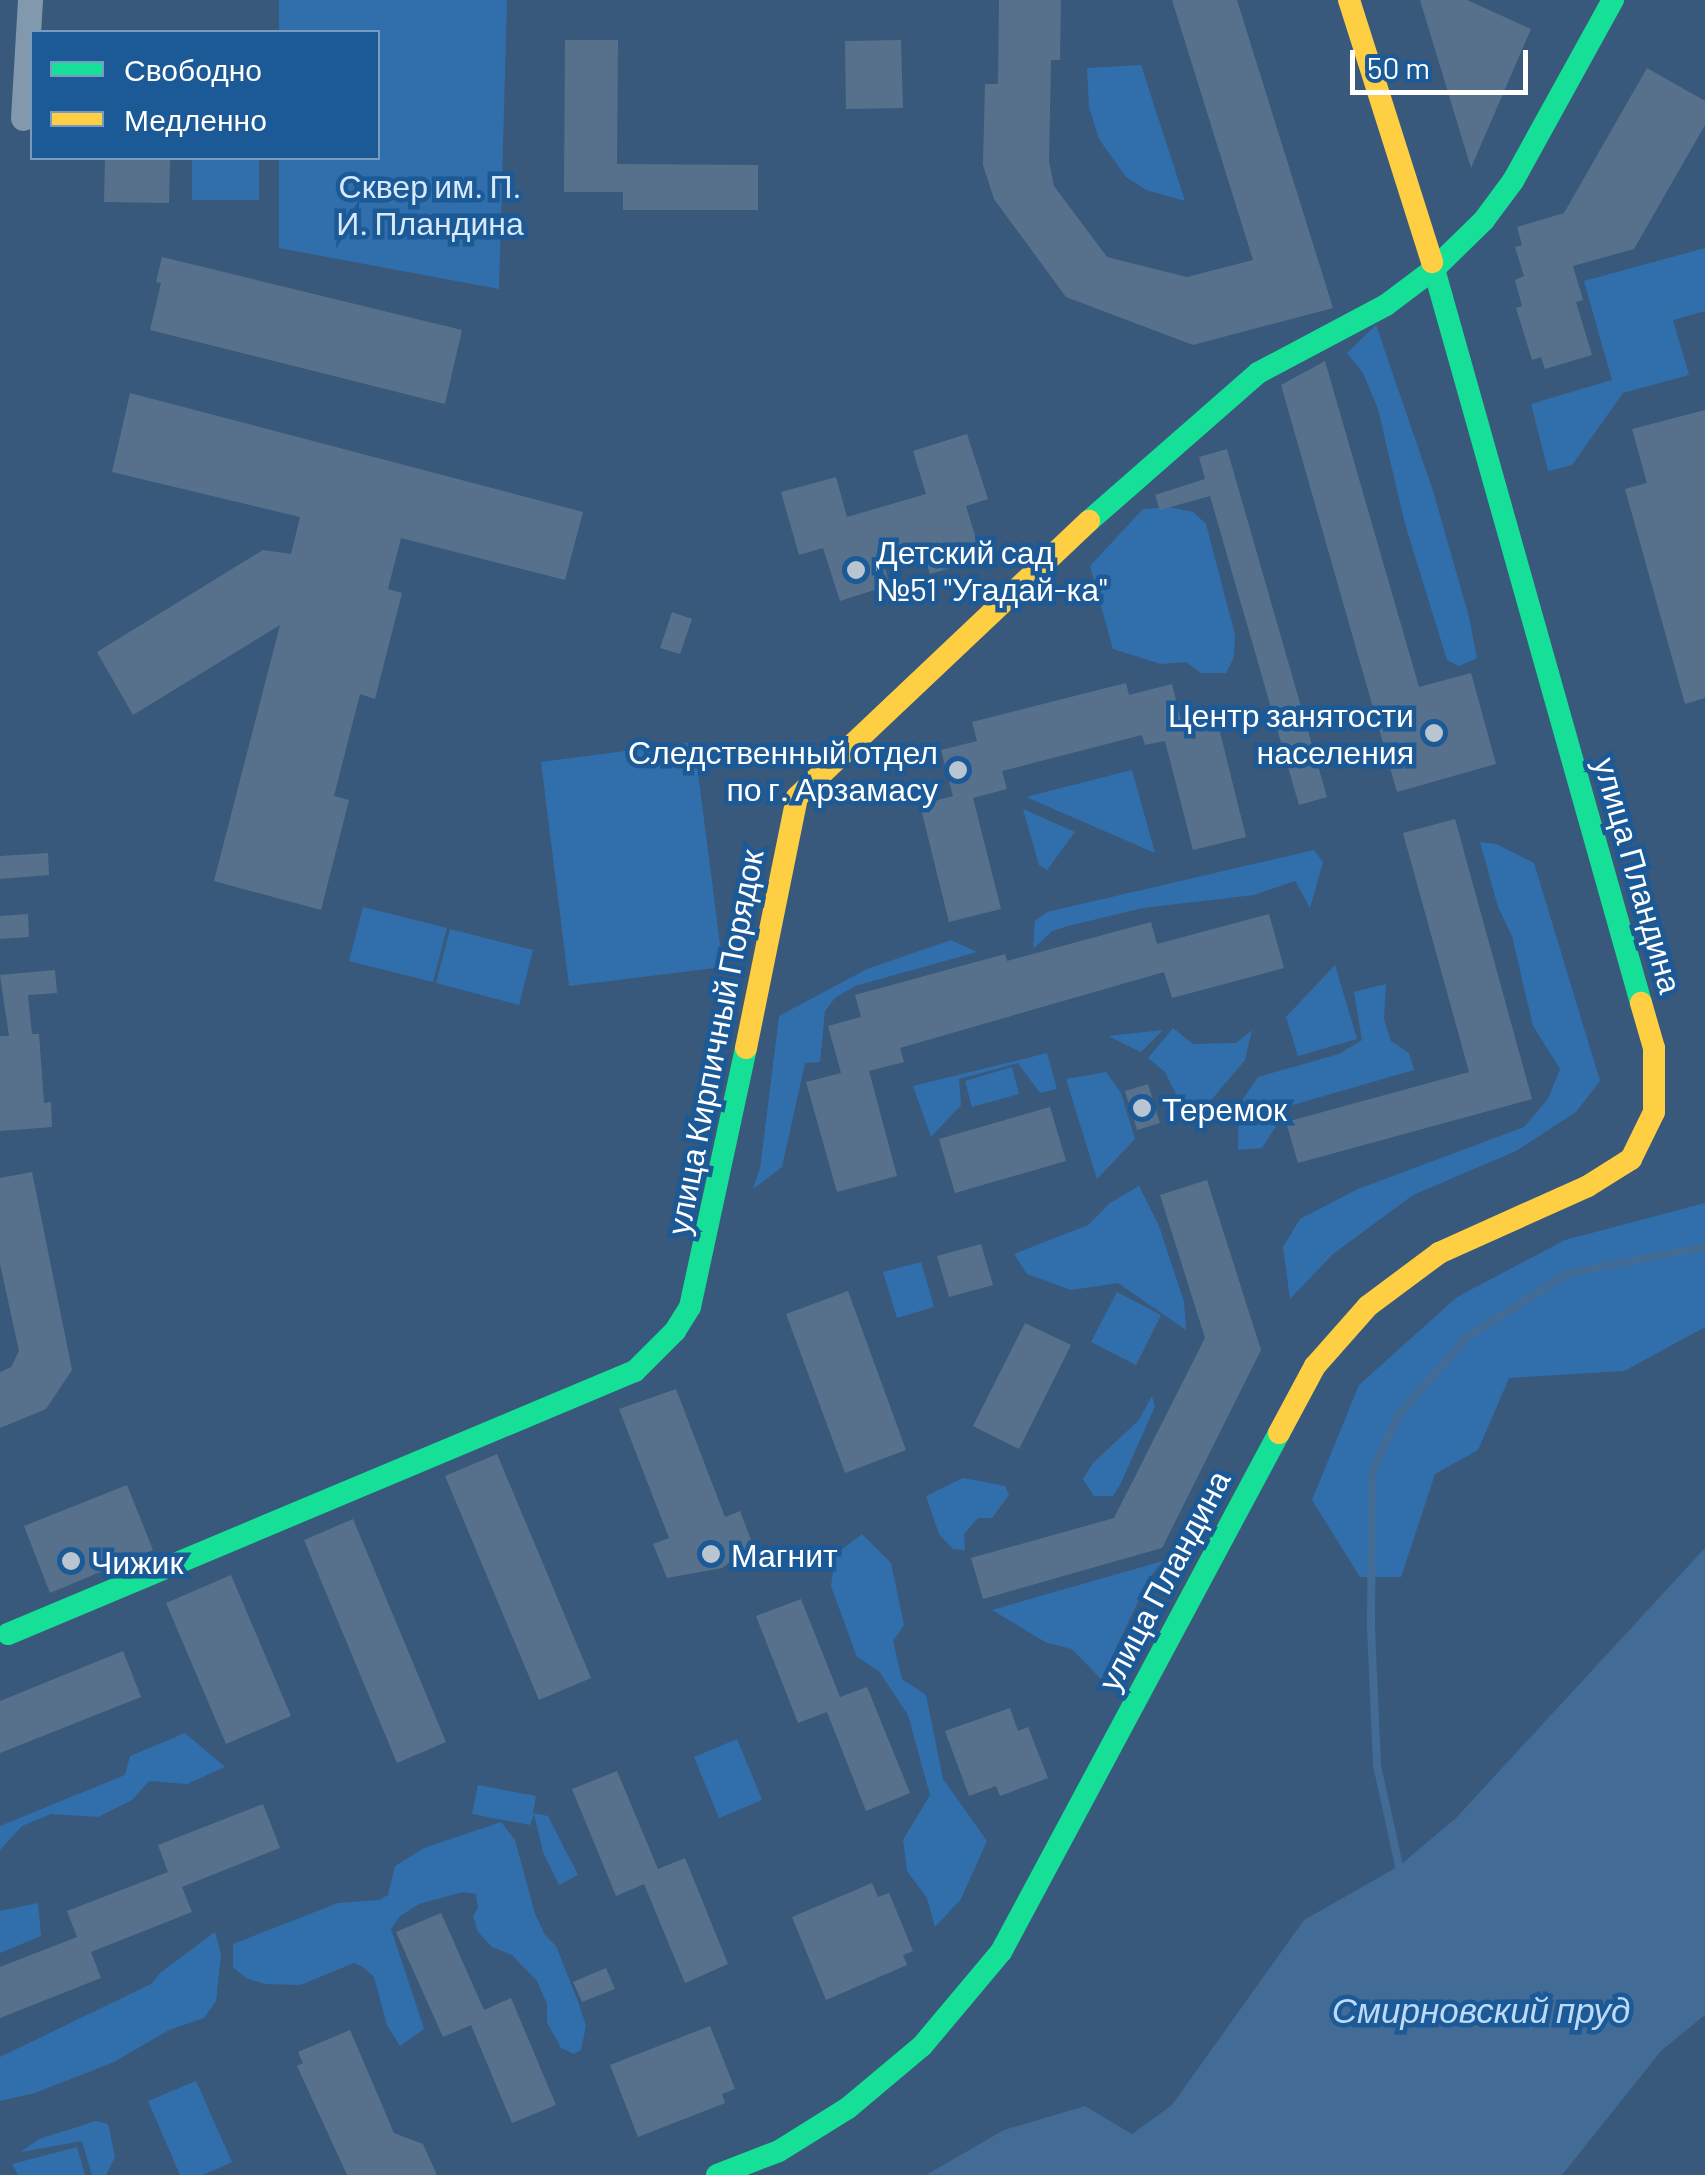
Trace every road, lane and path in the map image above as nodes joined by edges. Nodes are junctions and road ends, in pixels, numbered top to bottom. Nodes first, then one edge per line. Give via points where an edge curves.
1 (30, 0) edge
2 (1349, 0) edge
3 (1613, 0) edge
4 (23, 118) dead end
5 (1434, 268) junction
6 (8, 1634) dead end
7 (717, 2175) edge

1 - 4 street
2 - 5 street, улица Пландина
3 - 5 street, улица Кирпичный Порядок via 1513,182
5 - 6 street, улица Кирпичный Порядок via 1386,305 1258,373 1146,467 796,797 698,1280 676,1331 635,1371
5 - 7 street, улица Пландина via 1654,1048 1654,1112 1631,1159 1588,1186 1439,1252 1368,1306 1316,1366 1000,1952 922,2046 848,2108 779,2151

